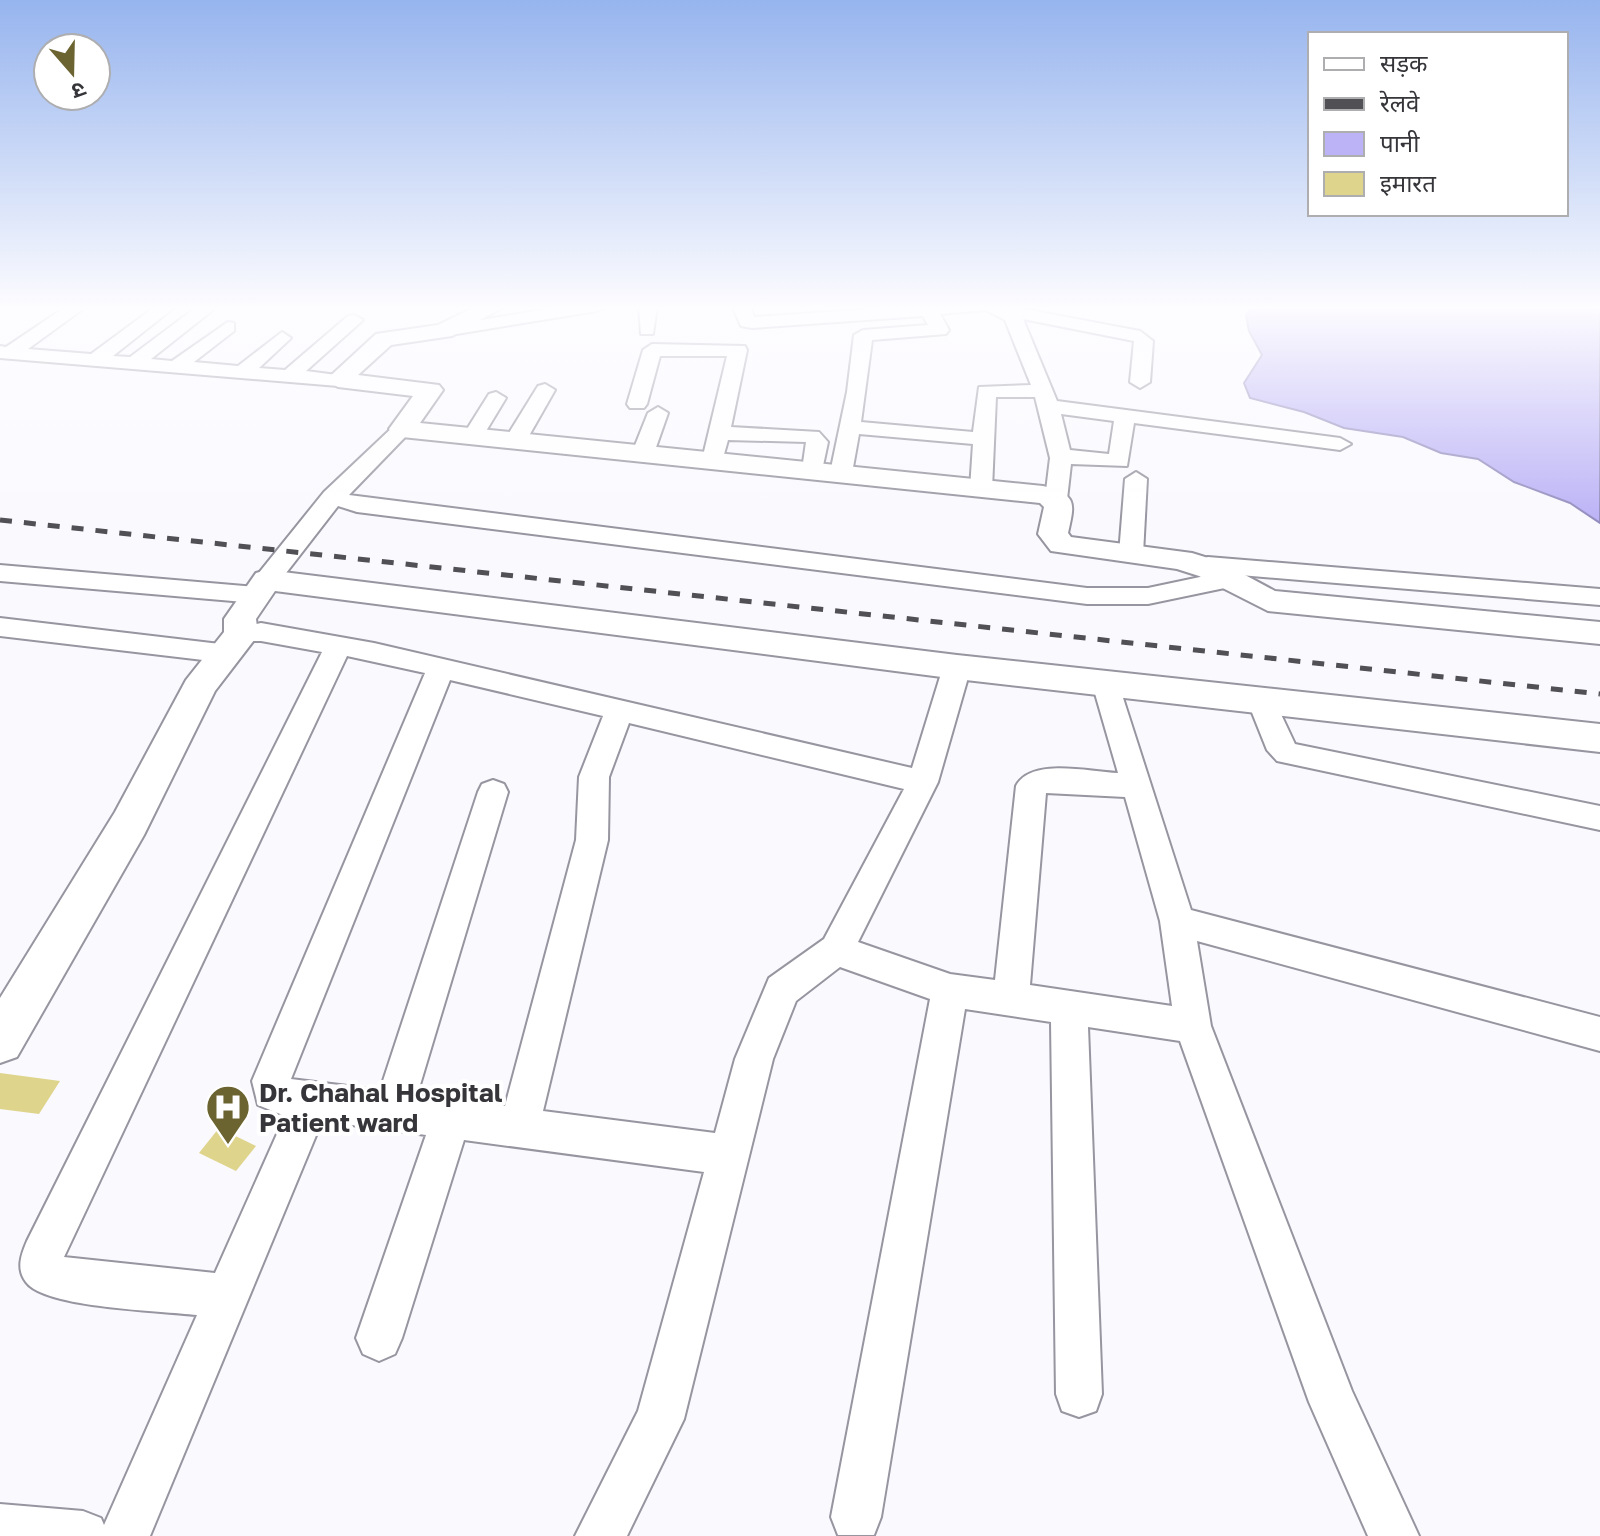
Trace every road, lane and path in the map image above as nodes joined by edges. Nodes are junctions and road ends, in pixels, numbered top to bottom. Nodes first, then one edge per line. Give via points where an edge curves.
1 (310, 378) edge
2 (341, 378) edge
3 (644, 378) edge
4 (732, 378) edge
5 (851, 378) edge
6 (1034, 378) edge
7 (1140, 378) edge
8 (338, 380) junction
9 (1140, 382) dead end
10 (545, 390) dead end
11 (496, 398) dead end
12 (1044, 398) junction
13 (637, 404) dead end
14 (658, 413) dead end
15 (1125, 416) junction
16 (839, 421) junction
17 (402, 429) junction
18 (792, 436) junction
19 (473, 437) junction
20 (984, 439) junction
21 (515, 441) junction
22 (1340, 444) dead end
23 (716, 446) junction
24 (643, 453) junction
25 (1059, 456) junction
26 (827, 472) junction
27 (1136, 479) dead end
28 (981, 489) junction
29 (332, 497) junction
30 (1056, 499) junction
31 (1131, 554) junction
32 (1198, 565) junction
33 (0, 573) edge
34 (1230, 579) junction
35 (262, 587) junction
36 (1600, 597) edge
37 (0, 627) edge
38 (1600, 633) edge
39 (230, 644) junction
40 (338, 646) junction
41 (957, 667) junction
42 (441, 669) junction
43 (1106, 683) junction
44 (1261, 700) junction
45 (619, 711) junction
46 (1600, 738) edge
47 (923, 782) junction
48 (1135, 786) junction
49 (493, 792) dead end
50 (1600, 818) edge
51 (1177, 921) junction
52 (836, 950) junction
53 (950, 990) junction
54 (1011, 997) junction
55 (1069, 1005) junction
56 (1193, 1026) junction
57 (1600, 1034) edge
58 (0, 1041) edge
59 (311, 1101) junction
60 (393, 1111) junction
61 (451, 1119) junction
62 (519, 1127) junction
63 (729, 1155) junction
64 (228, 1296) junction
65 (379, 1338) dead end
66 (1079, 1394) dead end
67 (856, 1517) dead end
68 (0, 1529) edge
69 (83, 1536) edge
70 (125, 1536) edge
71 (600, 1536) edge
72 (1394, 1536) edge

1 - 8 street
2 - 8 main road
3 - 13 street
4 - 23 street
5 - 16 street
6 - 12 street
7 - 9 street
8 - 17 main road via 430,390
10 - 21 street
11 - 19 street
12 - 15 street
12 - 20 street via 987,390
12 - 25 street
14 - 24 street
15 - 22 street
15 - 25 street via 1119,461
16 - 18 street via 798,419
16 - 20 street
16 - 26 street
17 - 19 main road
17 - 29 street
18 - 23 street
18 - 26 street via 816,440
19 - 21 main road
20 - 28 street
21 - 24 main road
23 - 24 main road
23 - 26 main road
25 - 30 street via 1063,482
26 - 28 main road
27 - 31 street
28 - 30 main road
29 - 34 street via 357,505 1087,596 1148,596
29 - 35 street
30 - 31 main road via 1056,540
31 - 32 main road
32 - 34 main road
32 - 36 street
33 - 35 street
34 - 38 main road via 1268,601
35 - 39 main road
35 - 41 main road
37 - 39 street
39 - 40 street via 261,632
39 - 58 main road
40 - 42 street
40 - 64 street via 42,1256 41,1267 54,1278
41 - 43 main road
41 - 47 street
42 - 45 street
42 - 59 street via 271,1081 277,1096
43 - 44 main road
43 - 48 street
44 - 46 main road
44 - 50 street via 1287,753
45 - 47 street
45 - 62 street via 594,777 592,840
47 - 52 street
48 - 51 street
48 - 54 street via 1040,781 1031,786
49 - 60 street
51 - 56 street
51 - 57 street
52 - 53 street
52 - 63 street via 782,990 754,1059
53 - 54 street
53 - 67 street
54 - 55 street
55 - 56 street
55 - 66 street
56 - 72 street via 1333,1402
59 - 60 street
59 - 64 street
60 - 61 street
61 - 62 street
61 - 65 street
62 - 63 street
63 - 71 street via 660,1419
64 - 70 street
68 - 69 street

